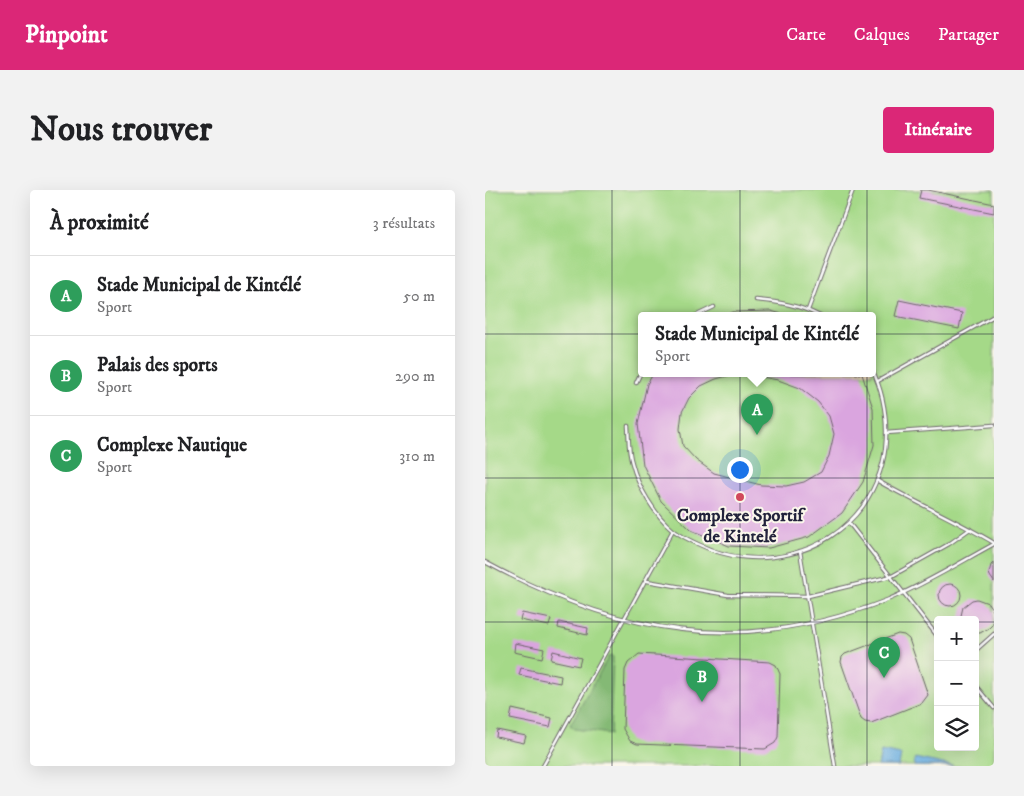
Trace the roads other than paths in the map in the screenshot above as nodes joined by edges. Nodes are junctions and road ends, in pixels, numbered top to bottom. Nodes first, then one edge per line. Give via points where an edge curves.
1 (853, 190) edge
2 (756, 300) dead end
3 (714, 307) dead end
4 (808, 310) junction
5 (703, 312) edge
6 (812, 312) edge
7 (994, 316) edge
8 (639, 377) edge
9 (876, 377) edge
10 (878, 381) junction
11 (636, 383) dead end
12 (994, 425) edge
13 (628, 426) dead end
14 (887, 433) junction
15 (878, 480) junction
16 (849, 523) junction
17 (970, 529) junction
18 (673, 530) junction
19 (994, 543) edge
20 (800, 552) junction
21 (485, 562) edge
22 (892, 576) junction
23 (647, 581) junction
24 (902, 592) junction
25 (808, 596) junction
26 (623, 620) junction
27 (812, 623) junction
28 (934, 632) edge
29 (994, 634) edge
30 (979, 647) edge
31 (979, 690) edge
32 (994, 708) edge
33 (543, 766) edge
34 (835, 766) edge

1 - 4 lane
2 - 4 lane
3 - 5 lane
4 - 6 lane
7 - 10 lane
8 - 11 lane
9 - 10 lane
10 - 14 lane via 887,416
12 - 14 lane
13 - 18 lane via 631,462 641,487
14 - 15 lane
15 - 16 lane
15 - 17 lane
16 - 20 lane
16 - 22 lane
17 - 19 lane
17 - 22 lane
18 - 20 lane via 706,548 734,557 771,558
18 - 23 lane
19 - 24 lane
20 - 25 lane
21 - 26 lane via 559,598
22 - 24 lane
22 - 25 lane
23 - 25 lane via 728,595
23 - 26 lane
24 - 27 lane via 858,610
24 - 28 lane
25 - 27 lane
26 - 27 lane via 696,632 767,631
26 - 33 lane
27 - 34 lane
29 - 30 lane
31 - 32 lane

